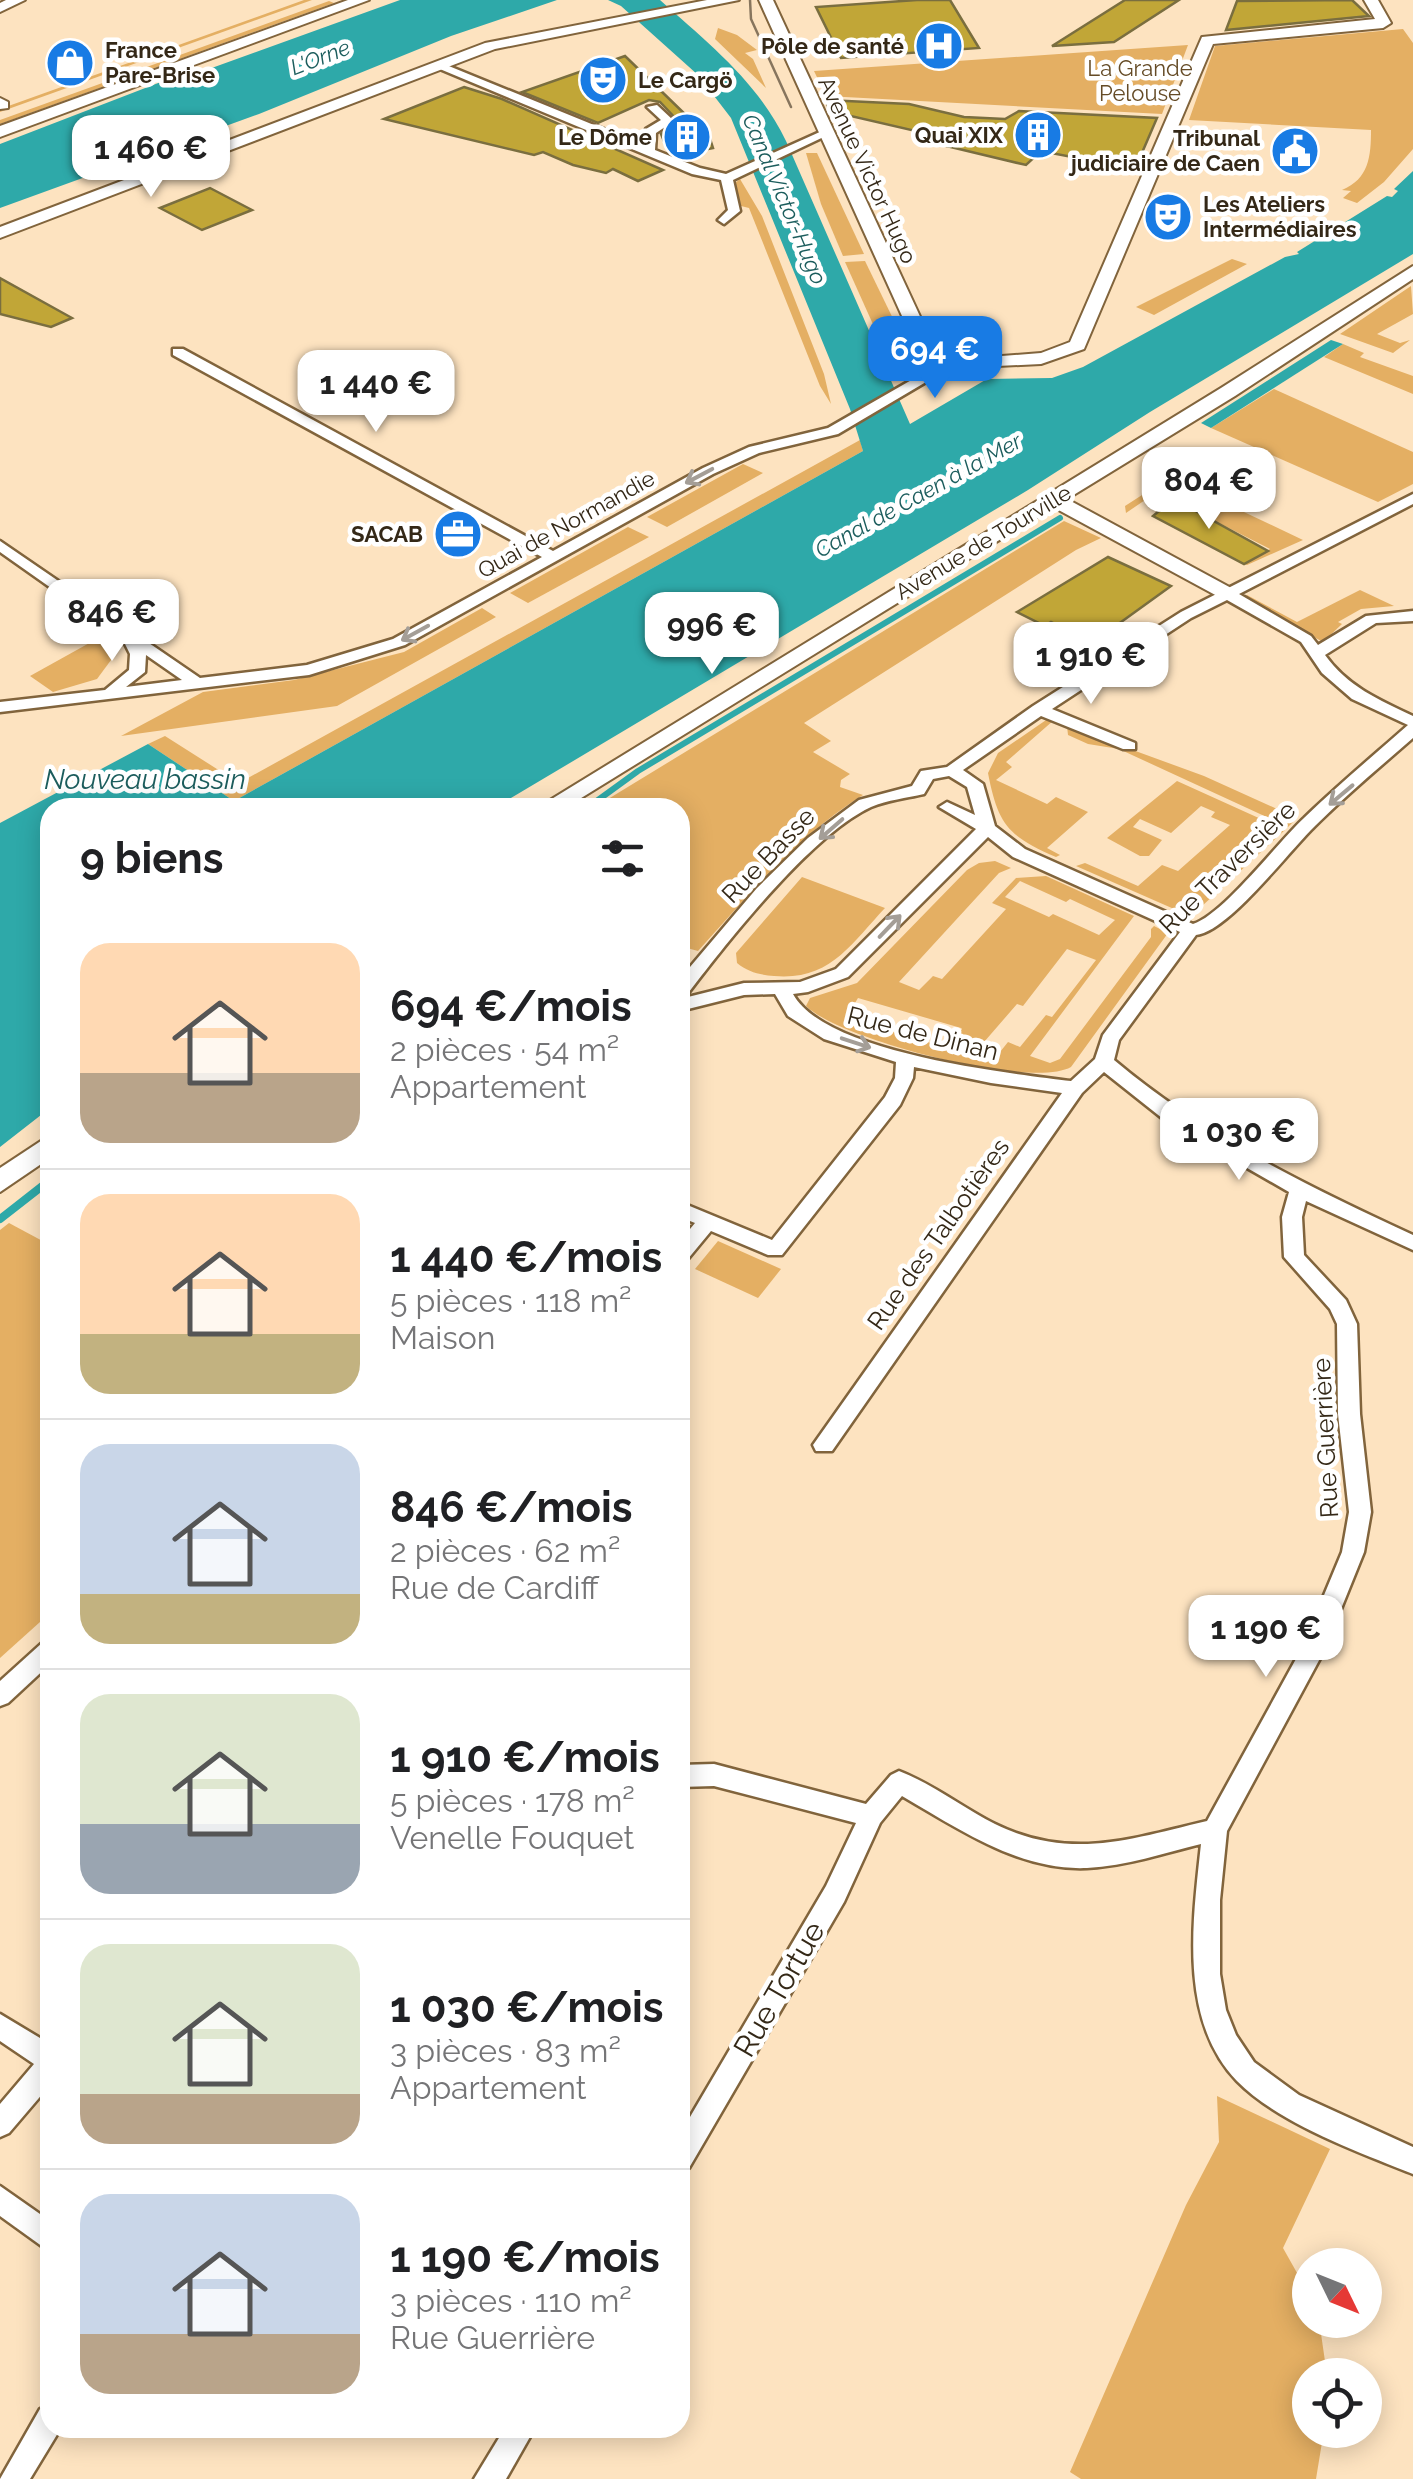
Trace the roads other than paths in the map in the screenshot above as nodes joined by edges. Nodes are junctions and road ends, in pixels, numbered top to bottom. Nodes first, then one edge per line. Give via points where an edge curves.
1 (18, 0) edge
2 (323, 0) edge
3 (362, 0) edge
4 (732, 0) edge
5 (766, 0) edge
6 (1371, 0) edge
7 (0, 8) edge
8 (439, 64) junction
9 (654, 106) dead end
10 (1, 108) edge
11 (0, 132) edge
12 (826, 133) junction
13 (649, 151) junction
14 (727, 178) junction
15 (724, 220) dead end
16 (0, 233) edge
17 (1413, 271) edge
18 (178, 352) dead end
19 (943, 359) junction
20 (1413, 498) edge
21 (1053, 499) junction
22 (0, 545) edge
23 (553, 557) junction
24 (1226, 593) junction
25 (1413, 616) edge
26 (121, 630) junction
27 (1318, 652) junction
28 (195, 682) junction
29 (94, 695) junction
30 (0, 707) edge
31 (1038, 709) junction
32 (1413, 725) edge
33 (1129, 746) dead end
34 (952, 772) junction
35 (918, 790) junction
36 (976, 796) junction
37 (564, 798) edge
38 (947, 807) junction
39 (987, 828) junction
40 (1019, 853) junction
41 (950, 864) junction
42 (1191, 930) junction
43 (716, 948) junction
44 (690, 980) edge
45 (780, 988) junction
46 (744, 989) junction
47 (690, 1003) edge
48 (906, 1060) junction
49 (1104, 1062) junction
50 (1074, 1088) junction
51 (40, 1152) edge
52 (0, 1182) edge
53 (1299, 1190) junction
54 (690, 1213) edge
55 (708, 1221) junction
56 (690, 1242) edge
57 (1413, 1243) edge
58 (824, 1444) dead end
59 (40, 1659) edge
60 (0, 1696) edge
61 (690, 1776) edge
62 (872, 1816) junction
63 (1215, 1830) junction
64 (0, 2026) edge
65 (40, 2055) edge
66 (40, 2074) edge
67 (0, 2124) edge
68 (690, 2142) edge
69 (1413, 2161) edge
70 (0, 2200) edge
71 (40, 2230) edge
72 (40, 2436) edge
73 (515, 2438) edge
74 (14, 2479) edge
75 (489, 2479) edge

1 - 7 street
2 - 10 street
3 - 11 street
4 - 8 street via 513,40
5 - 12 street, Avenue Victor Hugo
6 - 19 street via 1383,23 1207,40 1078,345 1056,356 1012,362 970,361 961,367
8 - 13 street
8 - 16 street
9 - 13 street via 668,121 650,131
12 - 14 street
12 - 19 street, Avenue Victor Hugo via 916,327
13 - 14 street
14 - 15 street via 734,212
17 - 21 street, Avenue de Tourville
18 - 23 street
19 -> 23 street, Quai de Normandie via 896,398 833,431 739,456
20 - 24 street, Rue Basse
21 - 24 street
21 - 37 street, Avenue de Tourville
22 - 26 street
23 -> 28 street, Quai de Normandie via 367,655 309,670
24 - 27 street
24 - 31 street, Rue Basse
25 - 27 street via 1365,619
26 - 28 street
26 - 29 street via 138,654 137,672
27 - 32 street via 1358,696
28 - 29 street, Quai de Normandie
29 - 30 street, Quai de Normandie
31 - 33 street
31 - 34 street, Rue Basse
32 -> 42 street, Rue Traversière via 1228,908 1203,929
34 - 35 street, Rue Basse via 927,776
34 - 36 street via 976,784
35 - 38 street via 928,802
35 -> 43 street, Rue Basse via 867,803 828,830
36 - 38 street
36 - 39 street
38 - 39 street
39 - 40 street
39 - 41 street
40 - 41 street via 990,851
40 - 42 street
45 -> 41 street via 842,973
42 - 49 street, Rue Traversière via 1110,1039
43 - 44 street, Rue Basse
43 - 46 street via 718,973
45 - 46 street
45 -> 48 street, Rue de Dinan via 808,1024
46 - 47 street
48 - 50 street, Rue de Dinan
48 - 55 street via 892,1100 775,1250
49 - 50 street, Rue des Talbotières
49 - 53 street via 1192,1126
50 - 58 street, Rue des Talbotières
51 - 52 street
53 - 57 street
53 - 63 street, Rue Guerrière via 1294,1257 1340,1306 1347,1324 1360,1512 1353,1552 1312,1651
54 - 55 street
55 - 56 street
59 - 60 street
61 - 62 street via 714,1776
62 - 63 street via 899,1782 1006,1841 1044,1853 1085,1857
62 - 68 street, Rue Tortue via 835,1894
63 - 69 street via 1204,1935 1223,2039 1271,2094
64 - 65 street
66 - 67 street
70 - 71 street
72 - 74 street
73 - 75 street

